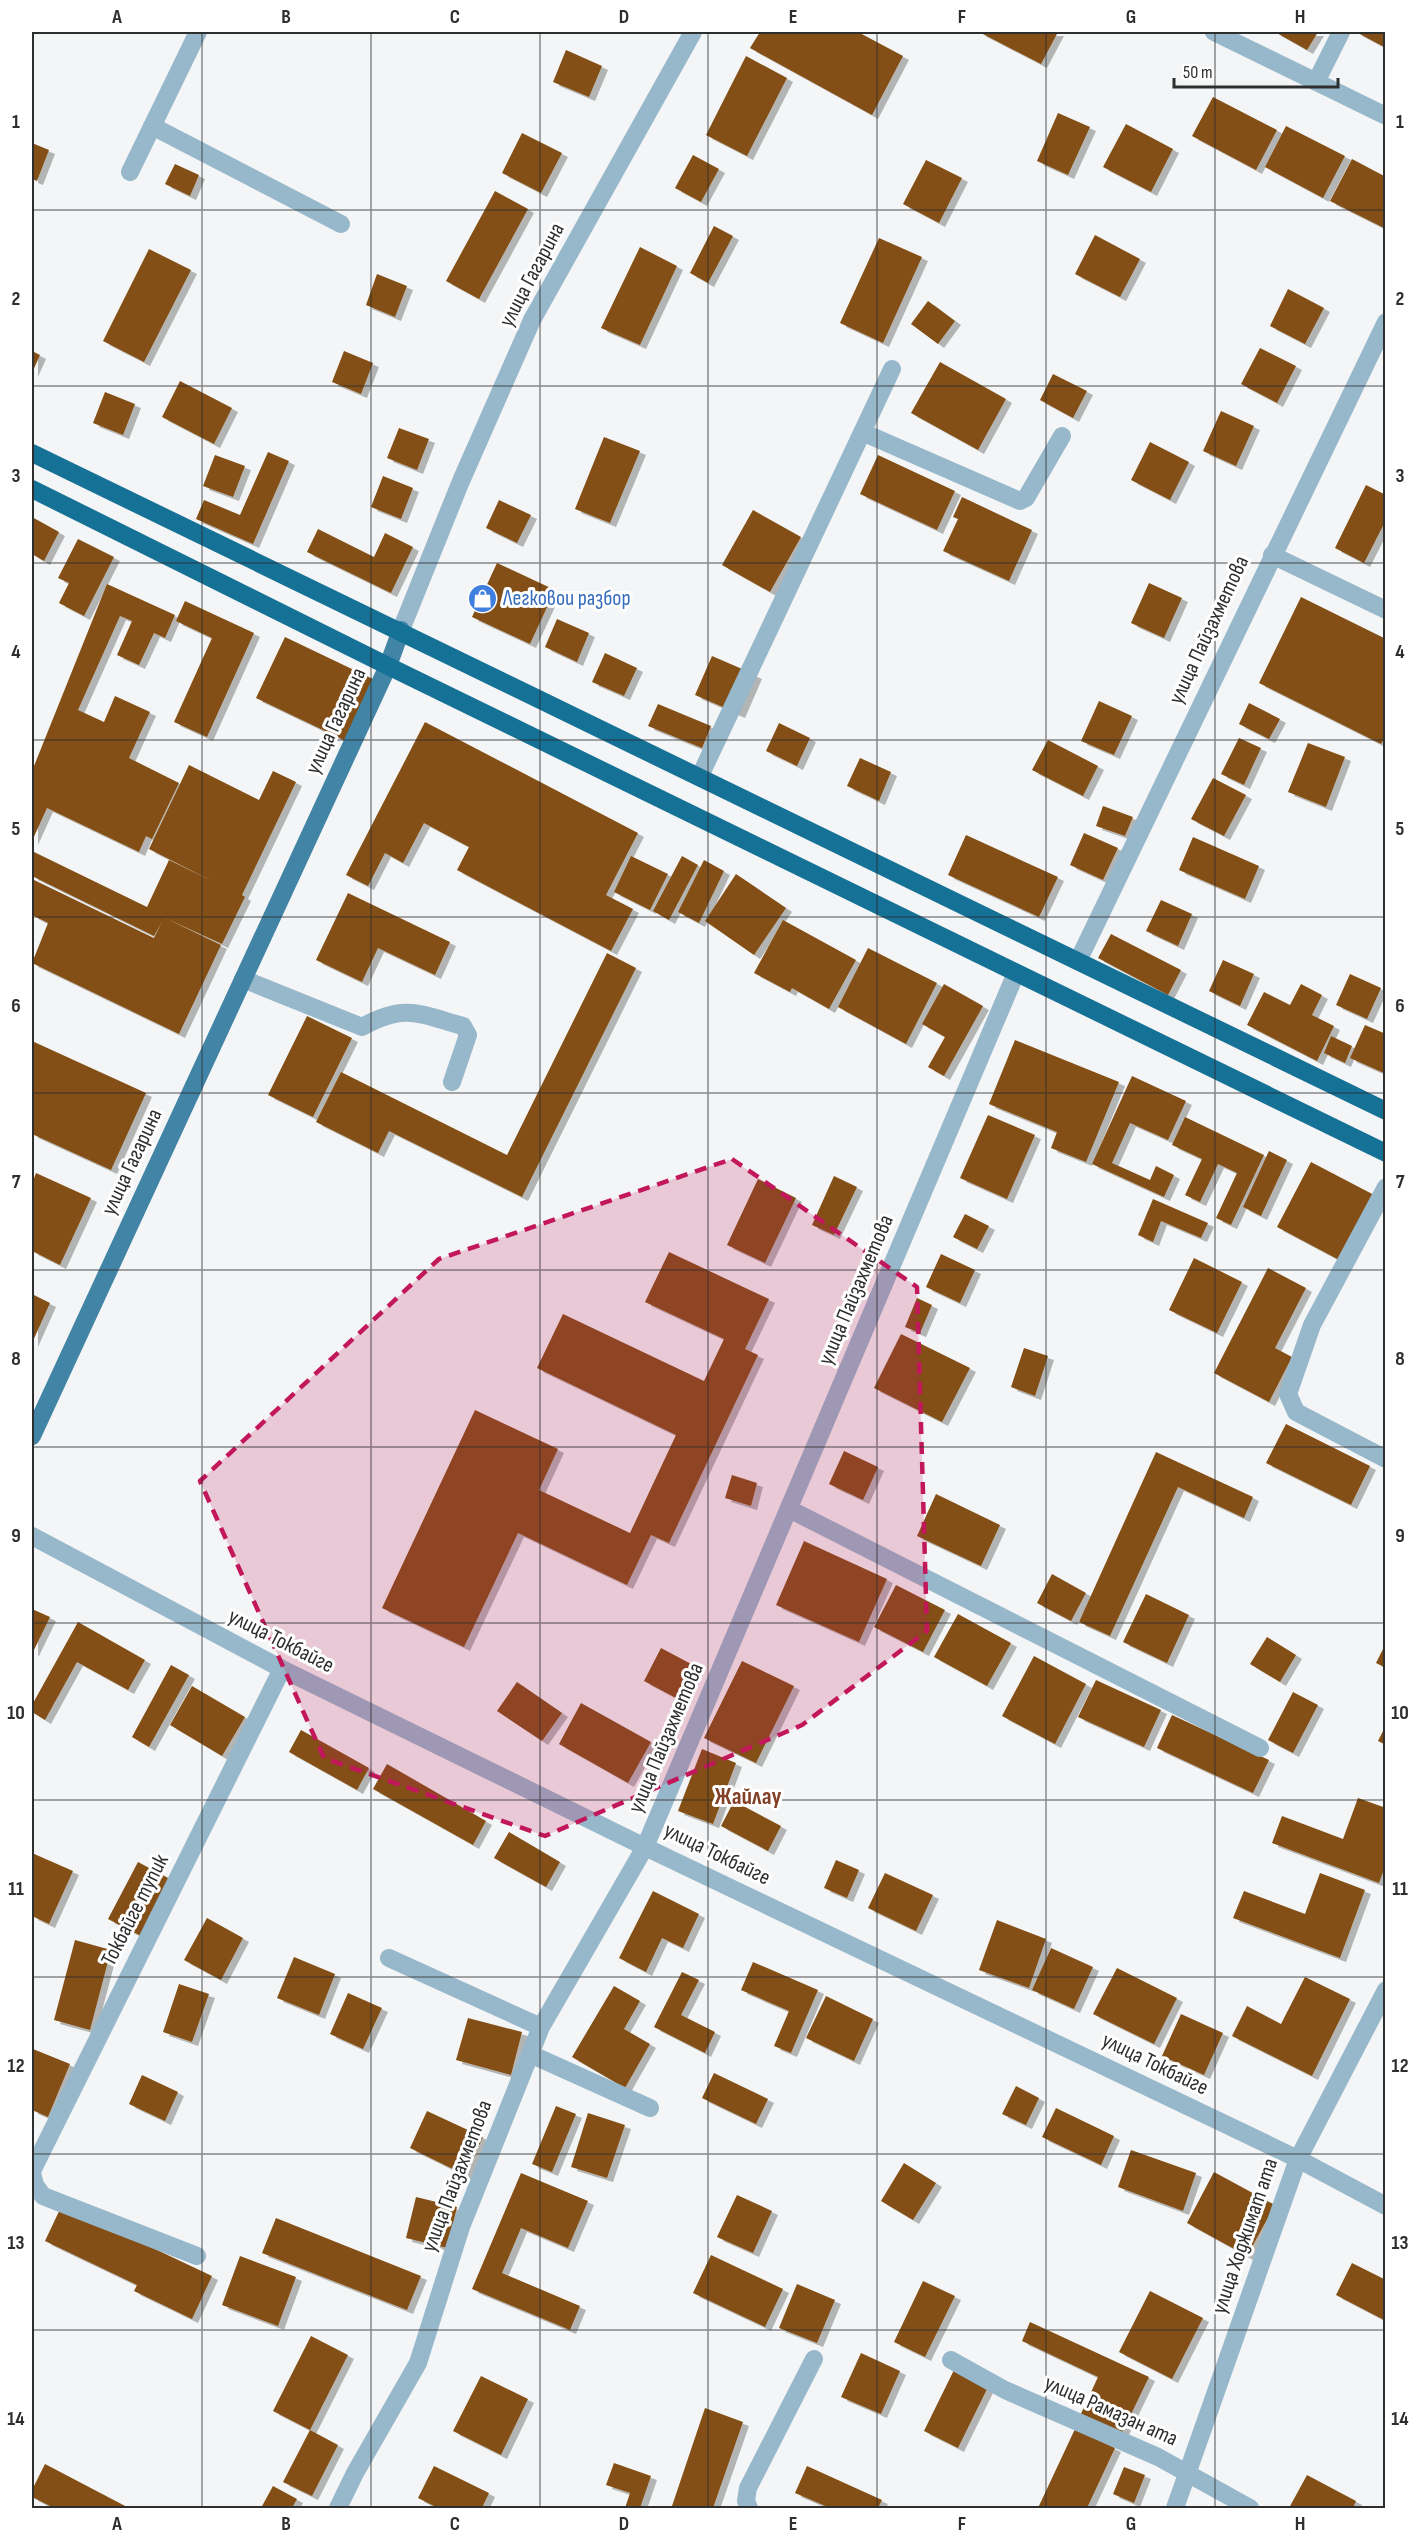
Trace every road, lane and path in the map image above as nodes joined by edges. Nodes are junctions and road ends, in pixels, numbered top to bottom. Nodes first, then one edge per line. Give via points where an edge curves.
1 (198, 32) edge
2 (693, 32) edge
3 (1214, 32) edge
4 (1341, 32) edge
5 (1316, 82) junction
6 (1386, 116) edge
7 (152, 126) junction
8 (130, 172) dead end
9 (341, 224) dead end
10 (1386, 322) edge
11 (892, 369) dead end
12 (862, 432) junction
13 (1062, 436) dead end
14 (32, 453) edge
15 (32, 489) edge
16 (1272, 555) junction
17 (1386, 610) edge
18 (401, 630) junction
19 (388, 666) junction
20 (700, 776) junction
21 (1078, 961) junction
22 (1016, 973) junction
23 (243, 978) junction
24 (452, 1082) dead end
25 (1386, 1111) edge
26 (1386, 1153) edge
27 (1386, 1187) edge
28 (32, 1436) edge
29 (1386, 1460) edge
30 (789, 1509) junction
31 (32, 1536) edge
32 (282, 1670) junction
33 (1260, 1748) dead end
34 (645, 1847) junction
35 (389, 1958) dead end
36 (1386, 1990) edge
37 (541, 2027) junction
38 (530, 2054) junction
39 (650, 2108) dead end
40 (1298, 2159) junction
41 (32, 2172) edge
42 (1386, 2206) edge
43 (197, 2256) dead end
44 (814, 2360) dead end
45 (951, 2360) dead end
46 (1188, 2473) junction
47 (338, 2508) edge
48 (749, 2508) edge
49 (1175, 2508) edge
50 (1250, 2508) edge

1 - 7 street
2 - 18 street, улица Гагарина via 532,320 460,481
3 - 5 street
4 - 5 street
5 - 6 street
7 - 8 street
7 - 9 street
10 - 16 street, улица Пайзахметова
11 - 12 street
12 - 13 street via 1020,501 1026,498
12 - 20 street
14 - 18 highway
15 - 19 highway
16 - 17 street
16 - 21 street, улица Пайзахметова
18 - 19 main road, улица Гагарина
18 - 20 highway
19 - 22 highway
19 - 23 main road, улица Гагарина
20 - 21 highway
21 - 25 highway
22 - 26 highway
22 - 30 street, улица Пайзахметова
23 - 24 street via 362,1027 381,1017 409,1011 463,1026 468,1035
23 - 28 main road, улица Гагарина
27 - 29 street via 1312,1325 1288,1394 1296,1412
30 - 33 street
30 - 34 street, улица Пайзахметова
31 - 32 street, улица Токбайге
32 - 34 street, улица Токбайге
32 - 41 street, Токбайге тупик
34 - 37 street, улица Пайзахметова
34 - 40 street, улица Токбайге
35 - 37 street
36 - 40 street, улица Ходжимат ата
37 - 38 street, улица Пайзахметова
38 - 39 street
38 - 47 street, улица Пайзахметова via 460,2227 418,2363
40 - 42 street, улица Токбайге
40 - 46 street, улица Ходжимат ата
41 - 43 street, Токбайге тупик via 43,2196
44 - 48 street via 748,2488
45 - 46 street, улица Рамазан ата via 1005,2390
46 - 49 street, улица Ходжимат ата
46 - 50 street, улица Рамазан ата

